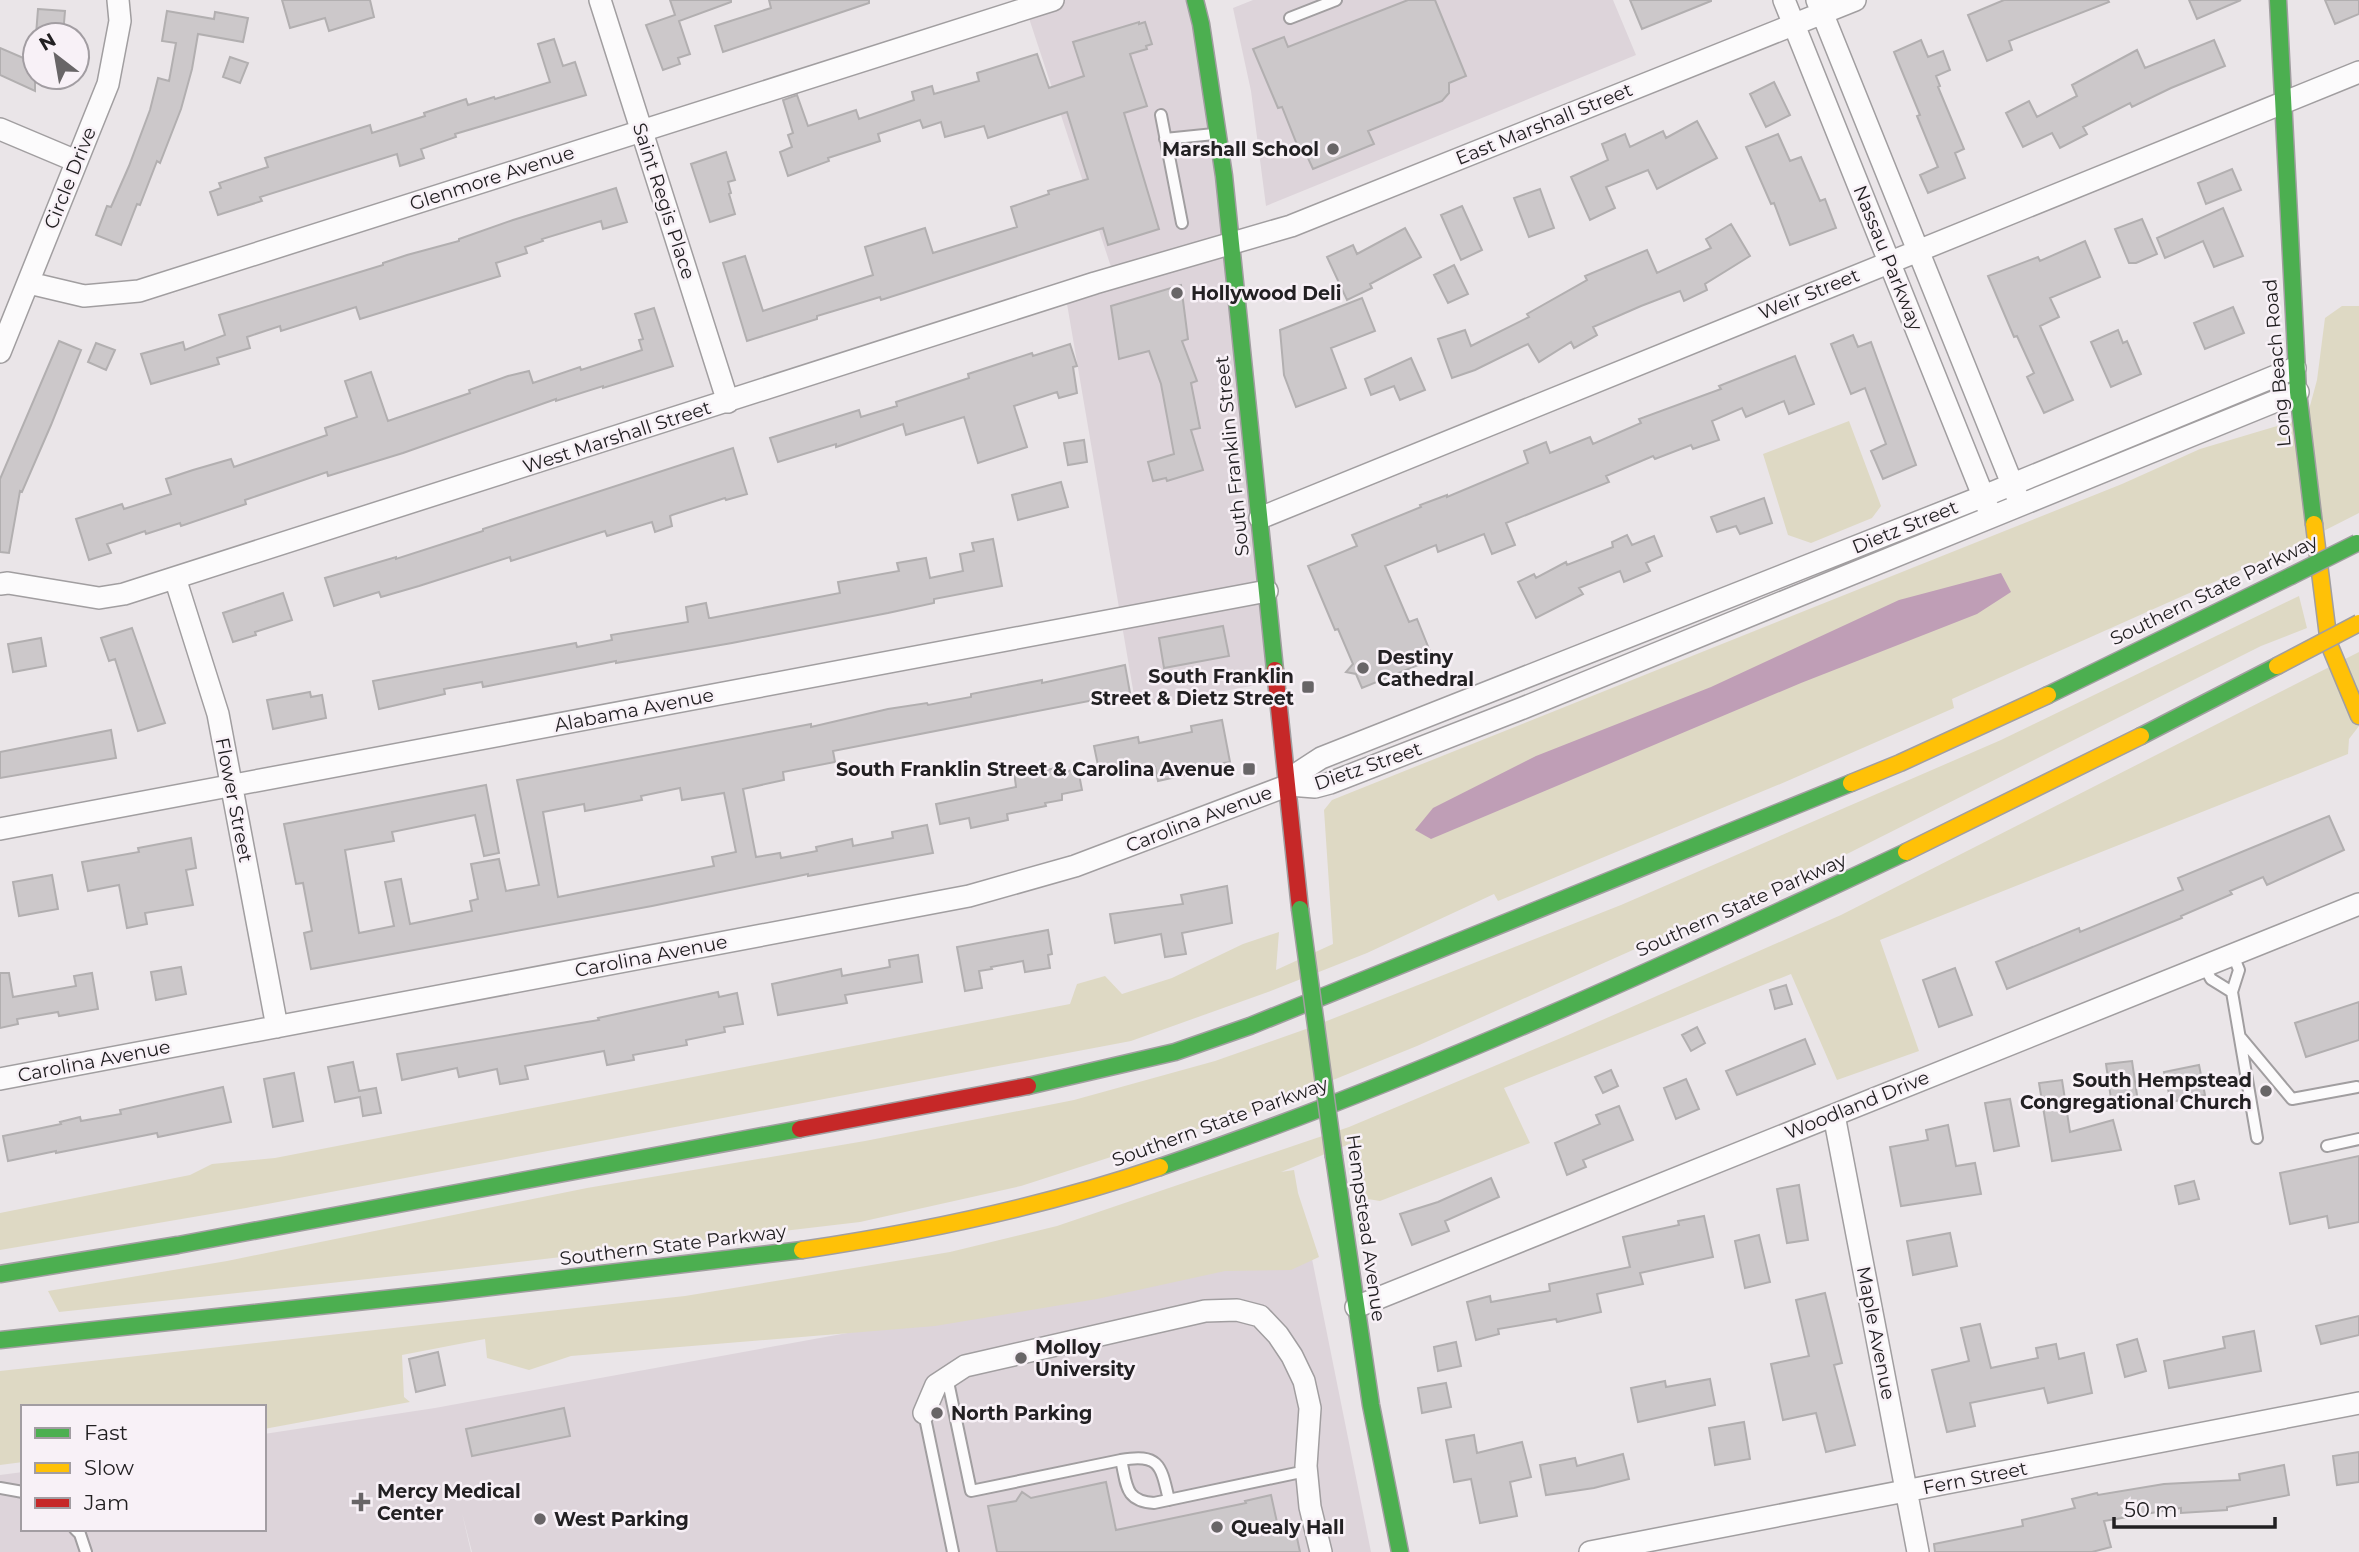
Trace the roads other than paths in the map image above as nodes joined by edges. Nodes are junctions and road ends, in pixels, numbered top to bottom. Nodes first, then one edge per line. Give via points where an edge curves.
1 (118, 0) edge
2 (600, 0) edge
3 (1053, 0) edge
4 (1195, 0) edge
5 (1336, 0) edge
6 (1784, 0) edge
7 (1856, 0) edge
8 (2277, 0) edge
9 (1819, 7) edge
10 (1290, 18) dead end
11 (1794, 25) junction
12 (2359, 72) edge
13 (2284, 103) junction
14 (1161, 115) dead end
15 (0, 129) edge
16 (641, 130) junction
17 (1218, 134) junction
18 (1165, 139) junction
19 (76, 161) junction
20 (1182, 223) dead end
21 (1230, 243) junction
22 (1918, 250) junction
23 (1889, 261) junction
24 (29, 283) junction
25 (0, 352) edge
26 (2295, 368) junction
27 (2298, 392) junction
28 (728, 402) junction
29 (2012, 484) junction
30 (1984, 496) junction
31 (2020, 504) junction
32 (1992, 516) junction
33 (1259, 518) junction
34 (2358, 543) edge
35 (175, 578) junction
36 (0, 584) edge
37 (1267, 591) junction
38 (2359, 624) edge
39 (1514, 681) junction
40 (1523, 708) junction
41 (2359, 716) edge
42 (1289, 785) junction
43 (231, 786) junction
44 (0, 829) edge
45 (2359, 904) edge
46 (1300, 909) joint
47 (2233, 955) junction
48 (2204, 966) junction
49 (2232, 992) junction
50 (277, 1027) junction
51 (2240, 1036) junction
52 (0, 1079) edge
53 (2357, 1087) edge
54 (1834, 1115) junction
55 (2257, 1138) dead end
56 (2359, 1139) edge
57 (2327, 1146) dead end
58 (0, 1274) edge
59 (1356, 1307) junction
60 (0, 1342) edge
61 (947, 1377) junction
62 (2359, 1403) edge
63 (924, 1413) joint
64 (1121, 1460) junction
65 (1307, 1471) junction
66 (0, 1488) edge
67 (1907, 1491) junction
68 (21, 1492) edge
69 (1169, 1500) junction
70 (77, 1531) edge
71 (86, 1552) edge
72 (953, 1552) edge
73 (1321, 1552) edge
74 (1400, 1552) edge
75 (1590, 1552) edge
76 (1918, 1552) edge

1 - 19 street, Circle Drive via 120,21 107,84
2 - 16 street, Saint Regis Place
3 - 16 street, Glenmore Avenue
4 - 17 main road, South Franklin Street
5 - 10 lane
6 - 11 street, Nassau Parkway
7 - 9 street, East Marshall Street
8 - 13 main road, Long Beach Road
9 - 11 street, East Marshall Street
9 - 22 street, Nassau Parkway
11 - 21 street, East Marshall Street via 1291,226
11 - 23 street, Nassau Parkway
12 - 13 street, Weir Street
13 - 22 street, Weir Street
13 - 26 main road, Long Beach Road
14 - 18 lane
15 - 19 street
16 - 24 street, Glenmore Avenue via 139,290 84,296
16 - 28 street, Saint Regis Place
17 - 18 lane
17 - 21 main road, South Franklin Street
18 - 20 lane
19 - 24 street, Circle Drive
21 - 28 street, West Marshall Street
21 - 33 main road, South Franklin Street
22 - 23 street, Weir Street
22 - 29 street, Nassau Parkway
23 - 30 street, Nassau Parkway
23 - 33 street, Weir Street
24 - 25 street, Circle Drive
26 - 27 main road, Long Beach Road
26 - 29 street, Dietz Street
27 - 31 street, Dietz Street
27 - 41 main road, Long Beach Road via 2329,644
28 - 35 street, West Marshall Street
29 - 30 street, Dietz Street
29 - 31 street, Nassau Parkway
30 - 32 street, Nassau Parkway
30 - 39 street, Dietz Street
31 - 32 street, Dietz Street
32 - 40 street, Dietz Street
33 - 37 main road, South Franklin Street
34 - 58 main road, Southern State Parkway, bridge via 1936,748 1175,1052 1048,1083
35 - 36 street, West Marshall Street via 99,598
35 - 43 street, Flower Street via 218,714
37 - 42 main road, South Franklin Street
37 - 43 street, Alabama Avenue
38 - 60 main road, Southern State Parkway, bridge via 2002,806 1670,961 1297,1119 1096,1188 972,1220 841,1245
39 - 40 street
39 - 42 street, Dietz Street via 1321,758
40 - 42 street, Dietz Street via 1330,783
42 - 46 main road, South Franklin Street
42 - 50 street, Carolina Avenue via 1075,866 969,896
43 - 44 street, Alabama Avenue
43 - 50 street, Flower Street
45 - 47 street, Woodland Drive
46 - 59 main road, Hempstead Avenue, bridge
47 - 48 street, Woodland Drive
47 - 49 lane via 2239,970
48 - 49 lane via 2211,979
48 - 54 street, Woodland Drive
49 - 51 lane
50 - 52 street, Carolina Avenue
51 - 53 lane via 2292,1099
51 - 55 lane
54 - 59 street, Woodland Drive
54 - 67 street, Maple Avenue
56 - 57 lane
59 - 74 main road, Hempstead Avenue
61 - 63 street via 936,1385
61 - 64 lane via 971,1491
61 - 65 street via 965,1366 1205,1311 1237,1310 1260,1317 1278,1335 1304,1381 1310,1408
62 - 67 street, Fern Street
63 - 72 lane
64 - 69 lane via 1142,1456 1153,1460 1161,1469
64 - 69 lane via 1130,1494 1138,1502
65 - 69 lane
65 - 73 street
66 - 68 lane
67 - 75 street, Fern Street
67 - 76 street, Maple Avenue
70 - 71 lane

